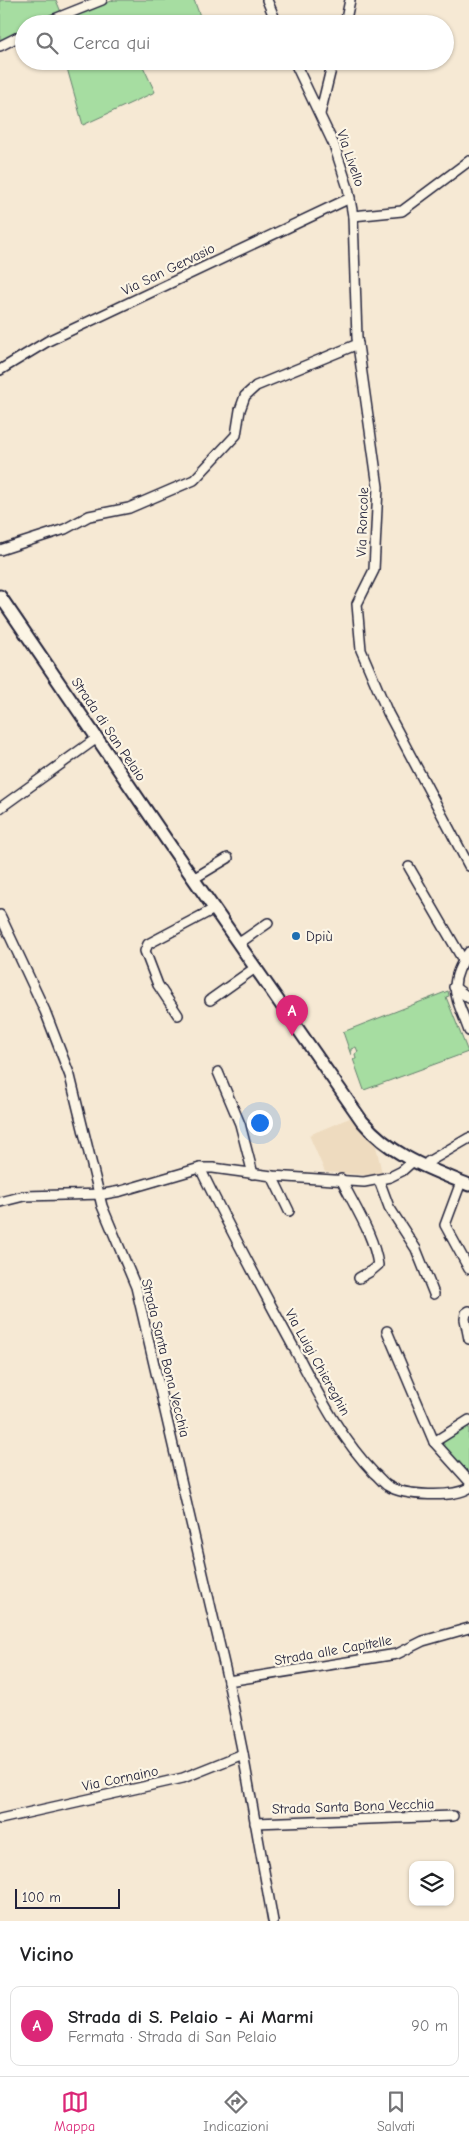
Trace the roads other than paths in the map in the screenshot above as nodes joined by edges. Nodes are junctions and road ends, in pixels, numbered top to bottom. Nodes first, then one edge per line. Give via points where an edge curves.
1 (102, 0) edge
2 (268, 0) edge
3 (350, 0) edge
4 (64, 15) edge
5 (274, 15) edge
6 (347, 15) edge
7 (15, 38) edge
8 (0, 46) edge
9 (298, 70) edge
10 (331, 70) edge
11 (320, 114) junction
12 (469, 161) edge
13 (350, 198) junction
14 (353, 216) junction
15 (356, 271) joint
16 (358, 344) junction
17 (0, 370) edge
18 (0, 550) edge
19 (0, 596) edge
20 (97, 738) junction
21 (0, 808) edge
22 (228, 858) dead end
23 (469, 866) edge
24 (409, 867) dead end
25 (193, 879) junction
26 (214, 910) junction
27 (0, 915) edge
28 (268, 923) dead end
29 (238, 944) junction
30 (469, 952) edge
31 (463, 960) junction
32 (256, 968) junction
33 (454, 987) junction
34 (469, 998) edge
35 (210, 1000) dead end
36 (178, 1015) dead end
37 (469, 1031) edge
38 (218, 1072) dead end
39 (469, 1138) edge
40 (412, 1162) junction
41 (424, 1167) junction
42 (200, 1168) junction
43 (253, 1174) junction
44 (272, 1176) junction
45 (341, 1179) junction
46 (380, 1180) junction
47 (465, 1184) edge
48 (99, 1195) junction
49 (0, 1202) edge
50 (289, 1211) dead end
51 (469, 1269) edge
52 (359, 1278) dead end
53 (434, 1294) dead end
54 (469, 1311) edge
55 (387, 1331) dead end
56 (469, 1339) edge
57 (469, 1420) edge
58 (434, 1442) junction
59 (469, 1480) edge
60 (469, 1488) edge
61 (469, 1628) edge
62 (228, 1681) junction
63 (243, 1754) junction
64 (453, 1816) dead end
65 (0, 1819) edge
66 (255, 1823) junction
67 (273, 1921) edge

1 - 4 street
2 - 5 street
3 - 6 street
7 - 8 street
9 - 11 street, Via Livello
10 - 11 street
11 - 13 street, Via Livello via 337,152
12 - 14 street via 402,211
13 - 14 street, Via Livello
13 - 17 street, Via San Gervasio via 48,341
14 - 15 street, Via Livello
15 - 16 street, Via Roncole
16 - 18 street via 256,386 245,396 236,434 194,480 129,508 89,516 64,529
16 - 23 street, Via Roncole via 378,487 374,570 357,604 361,650 388,713
19 - 20 main road, Strada di San Pelaio
20 - 21 street
20 - 25 main road, Strada di San Pelaio
22 - 25 street
24 - 31 street
25 - 26 main road, Strada di San Pelaio
26 - 29 main road, Strada di San Pelaio
26 - 36 street via 148,944 145,952 158,985
27 - 48 street, Strada Santa Bona Vecchia via 45,1011 70,1076
28 - 29 street
29 - 32 main road, Strada di San Pelaio
30 - 31 street
31 - 33 street via 458,967
32 - 35 street
32 - 40 main road, Strada di San Pelaio via 362,1121 375,1136
33 - 34 street
33 - 37 street
38 - 43 street via 240,1124
39 - 41 street
40 - 41 main road, Strada di San Pelaio
40 - 46 street via 402,1171
41 - 47 main road, Strada di San Pelaio
42 - 43 street
42 - 48 street
42 - 60 street, Via Luigi Chiereghin via 234,1239 331,1416 360,1458 388,1486 409,1493 435,1495
43 - 44 street
44 - 45 street
44 - 50 street
45 - 46 street
45 - 52 street via 377,1258 378,1265
46 - 53 street via 389,1207 416,1249
47 - 51 street via 445,1225
48 - 49 street via 24,1196
48 - 62 street, Strada Santa Bona Vecchia via 136,1287
54 - 56 street via 464,1319
55 - 58 street
57 - 58 street
58 - 59 street
61 - 62 street, Strada alle Capitelle via 422,1641 397,1654
62 - 63 street, Strada Santa Bona Vecchia
63 - 65 street, Via Cornaino via 183,1778
63 - 66 street, Strada Santa Bona Vecchia
64 - 66 street, Strada Santa Bona Vecchia
66 - 67 street, Strada Santa Bona Vecchia

